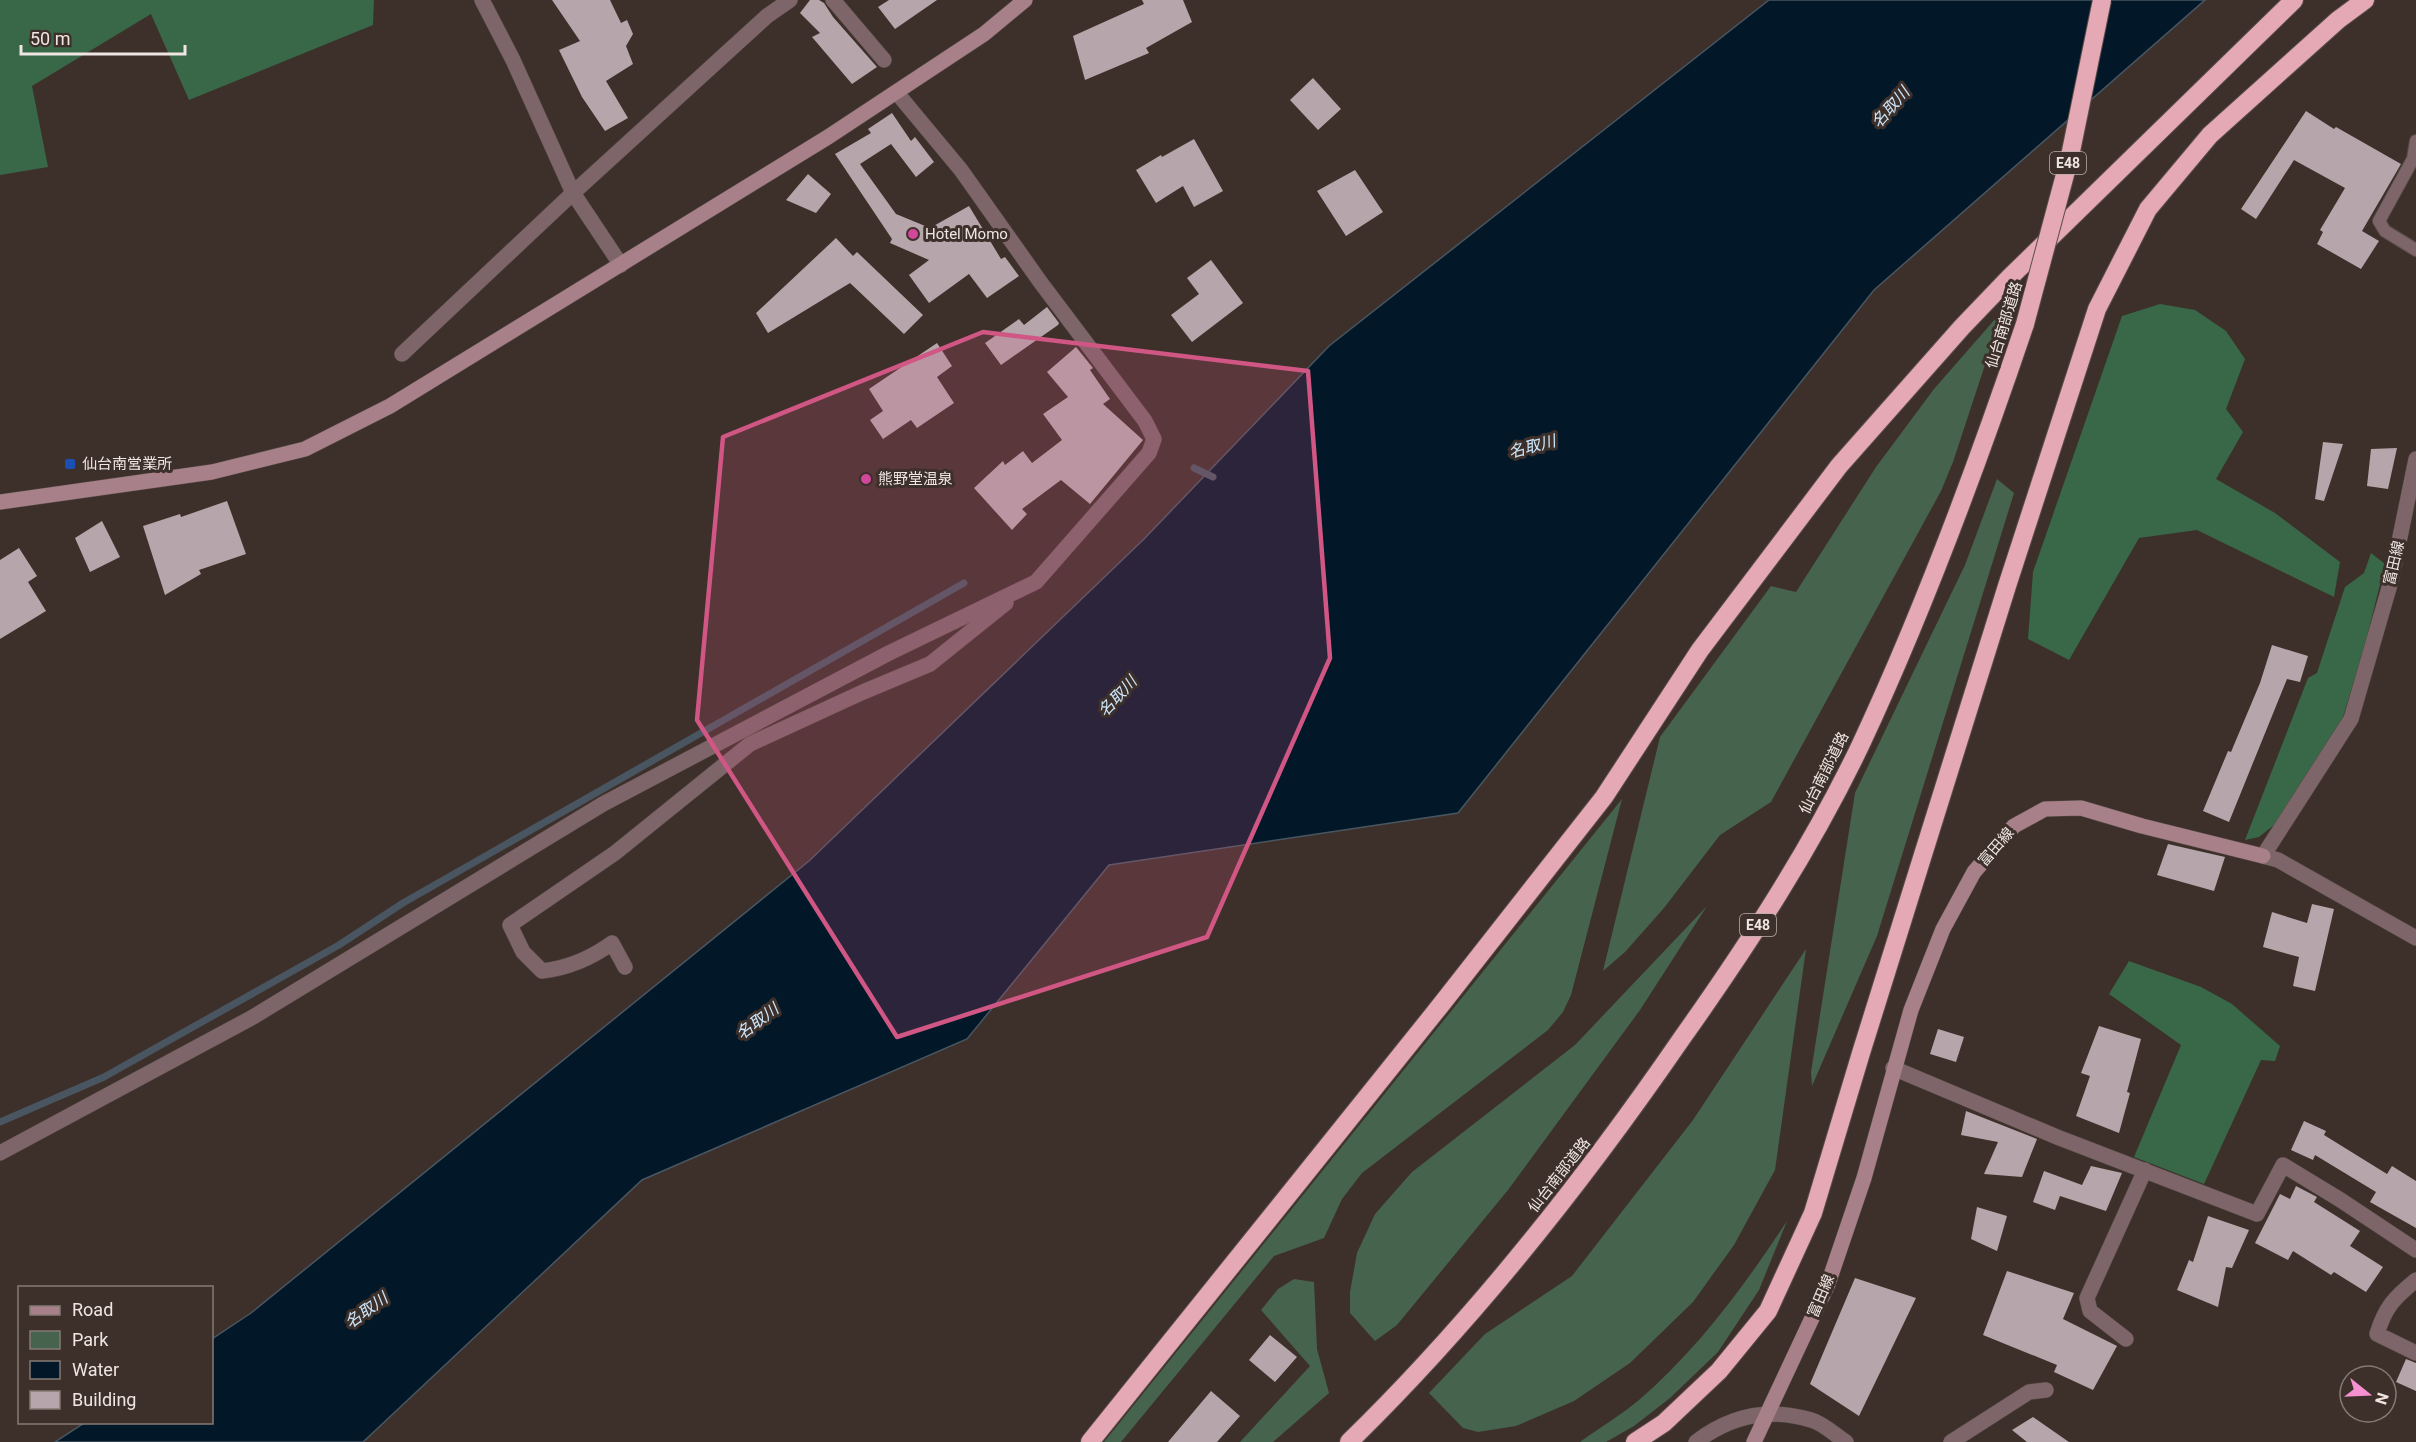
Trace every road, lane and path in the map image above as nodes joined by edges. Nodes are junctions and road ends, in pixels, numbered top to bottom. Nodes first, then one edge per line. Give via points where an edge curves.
1 (482, 0) edge
2 (789, 0) edge
3 (833, 0) edge
4 (1025, 0) edge
5 (2102, 0) edge
6 (2294, 0) edge
7 (2365, 0) edge
8 (884, 60) dead end
9 (897, 93) junction
10 (2416, 141) edge
11 (573, 193) junction
12 (2416, 250) edge
13 (621, 265) junction
14 (402, 354) dead end
15 (2416, 459) edge
16 (0, 502) edge
17 (1027, 586) junction
18 (2263, 856) junction
19 (2416, 938) edge
20 (625, 967) dead end
21 (1893, 1068) junction
22 (0, 1153) edge
23 (2145, 1170) junction
24 (2416, 1250) edge
25 (2416, 1280) edge
26 (2126, 1340) dead end
27 (2416, 1353) edge
28 (2046, 1390) dead end
29 (1768, 1412) junction
30 (1090, 1442) edge
31 (1349, 1442) edge
32 (1635, 1442) edge
33 (1696, 1442) edge
34 (1754, 1442) edge
35 (1846, 1442) edge
36 (1951, 1442) edge

1 - 11 street
2 - 11 street
3 - 8 street
4 - 9 street via 984,34
5 - 31 highway, 仙台南部道路 / E48, bridge via 2070,156 2025,324 1947,543 1860,745 1804,850 1732,968 1630,1113 1487,1295
6 - 30 highway via 2009,278 1839,466 1700,650 1604,797
7 - 32 highway via 2210,135 2148,209 2097,309 1813,1213 1768,1311 1719,1371 1664,1423
9 - 13 street
9 - 17 street via 961,170 1122,388 1154,439 1149,453 1036,582
10 - 12 lane via 2413,159 2379,221 2385,231
11 - 13 street
11 - 14 street
13 - 16 street via 390,406 305,449 212,472
15 - 18 street, 富田線 via 2391,581 2351,718
17 - 20 street via 930,664 750,744 615,853 510,925 523,952 542,970 562,968 593,956 612,943
17 - 22 street via 889,653 603,804 254,1017
18 - 19 street via 2278,860
18 - 21 street, 富田線 via 2081,808 2045,809 2014,826 1974,872 1943,929
21 - 23 street
21 - 29 street, 富田線 via 1828,1284
23 - 24 street via 2257,1214 2283,1165
23 - 26 street via 2087,1298 2090,1311
25 - 27 street via 2397,1295 2384,1313 2377,1334
28 - 36 street via 2029,1392
29 - 33 street via 1741,1417
29 - 34 street, 富田線
29 - 35 street via 1812,1420

